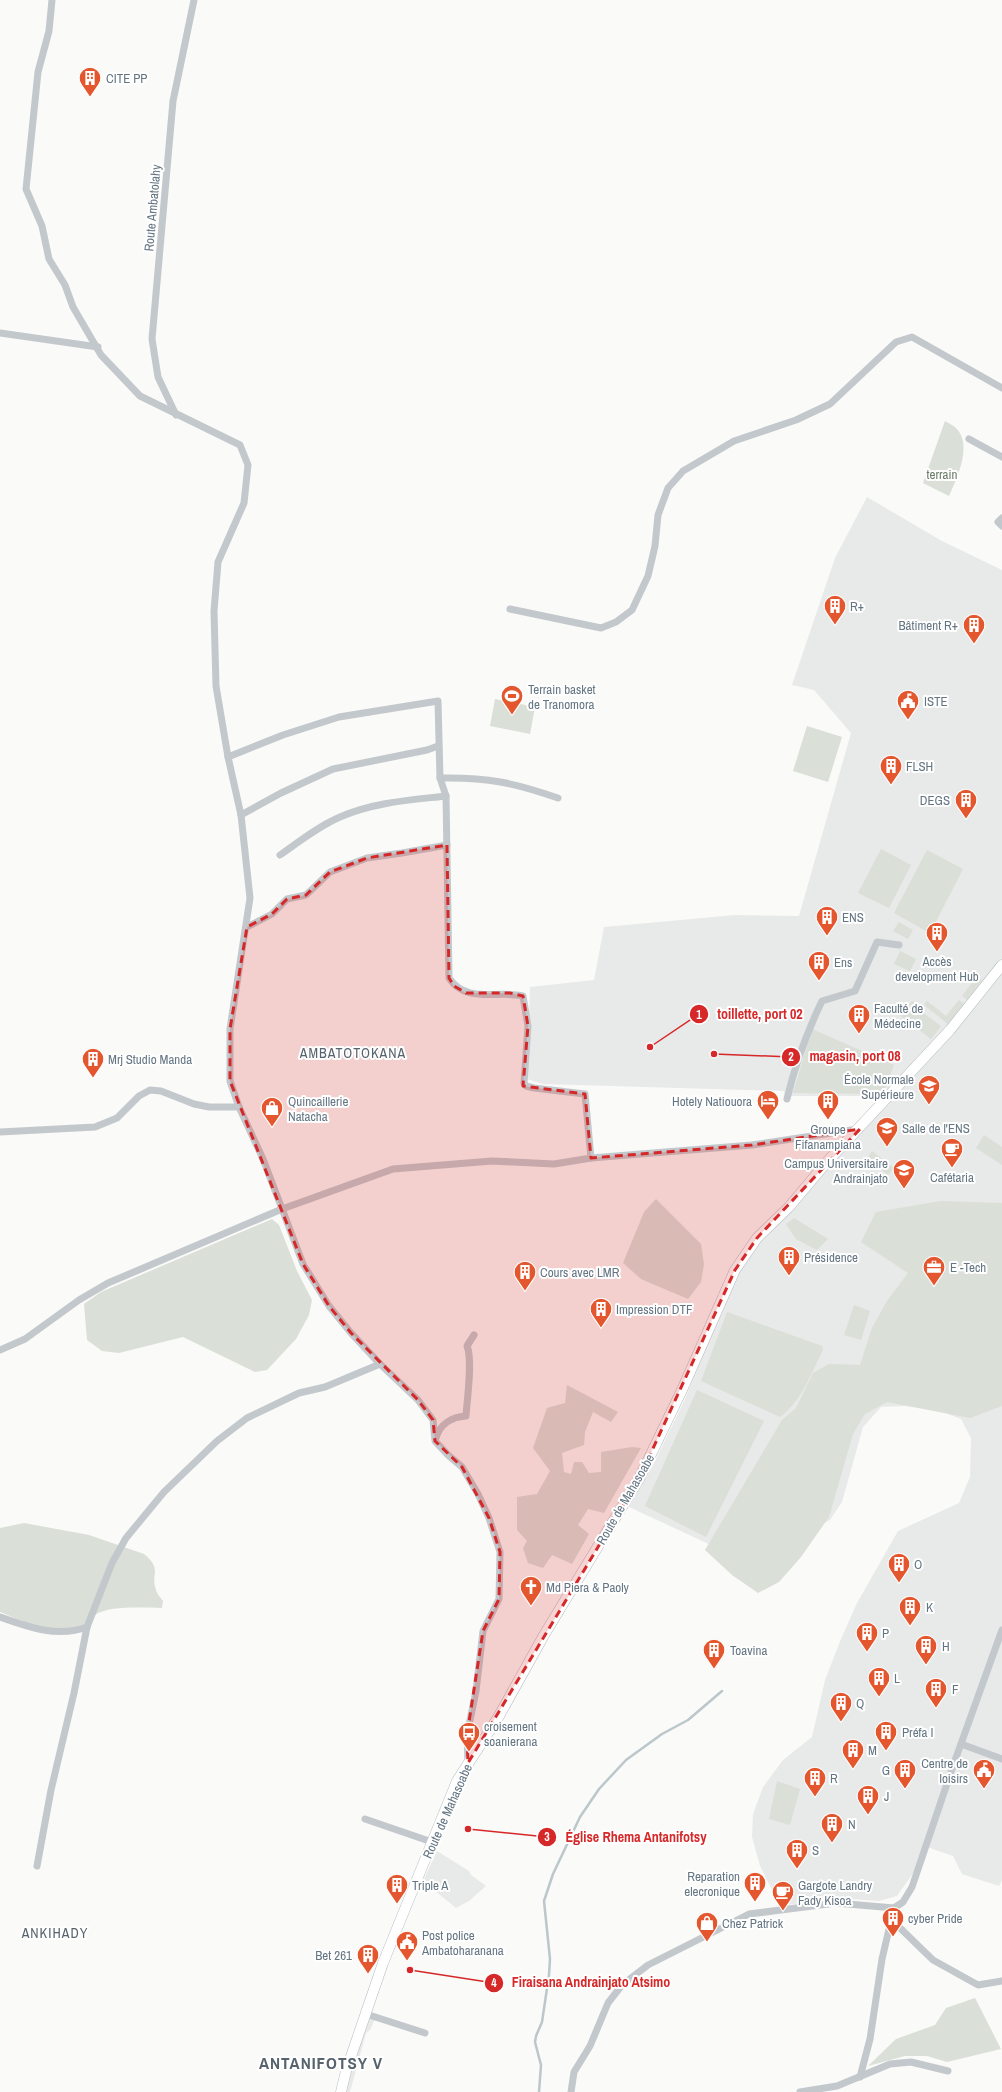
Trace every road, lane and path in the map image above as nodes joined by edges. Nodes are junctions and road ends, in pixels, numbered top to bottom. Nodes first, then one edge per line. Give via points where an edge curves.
1 (52, 0) edge
2 (194, 0) edge
3 (0, 333) edge
4 (98, 347) junction
5 (1002, 388) edge
6 (176, 415) junction
7 (969, 438) dead end
8 (1002, 457) edge
9 (1002, 518) edge
10 (1002, 526) edge
11 (510, 609) dead end
12 (438, 746) junction
13 (228, 757) junction
14 (440, 778) junction
15 (446, 796) junction
16 (558, 798) dead end
17 (241, 815) junction
18 (447, 845) junction
19 (280, 855) dead end
20 (247, 927) junction
21 (898, 945) dead end
22 (1002, 965) edge
23 (787, 1100) dead end
24 (239, 1107) junction
25 (860, 1128) junction
26 (0, 1132) edge
27 (592, 1158) junction
28 (282, 1209) junction
29 (474, 1335) dead end
30 (0, 1350) edge
31 (380, 1364) junction
32 (435, 1441) junction
33 (0, 1617) edge
34 (87, 1627) junction
35 (1002, 1630) edge
36 (961, 1744) junction
37 (1002, 1759) edge
38 (468, 1763) junction
39 (365, 1819) dead end
40 (432, 1842) junction
41 (38, 1866) dead end
42 (894, 1908) junction
43 (1002, 1981) edge
44 (366, 2014) junction
45 (425, 2033) dead end
46 (948, 2071) dead end
47 (860, 2077) junction
48 (341, 2092) edge
49 (570, 2092) edge
50 (800, 2092) edge

1 - 4 street via 49,31 38,72 26,189 42,226 49,259
2 - 6 street, Route Ambatolahy via 173,101 152,339 158,377
3 - 4 street
4 - 6 street via 101,355 140,396
5 - 11 street via 912,337 896,342 830,404 796,420 734,441 683,471 668,488 658,515 655,546 645,583 632,610 616,622 601,628
6 - 13 street via 240,445 248,464 244,503 218,562 214,611 216,686
7 - 8 street
9 - 10 street via 998,522
12 - 13 street via 438,700 339,717 283,735
12 - 14 street
12 - 17 street via 333,769
13 - 17 street
14 - 15 street
14 - 16 street via 496,780 521,785
15 - 18 street
15 - 19 street via 395,801 340,817
17 - 20 street via 250,898
18 - 20 street via 367,858 330,872 306,895 287,899 272,914
18 - 27 street via 449,978 454,986 466,993 510,993 523,996 528,1026 524,1083 534,1088 585,1094
20 - 24 street via 229,1049 230,1081
21 - 23 street via 878,942 855,991 822,1002 795,1064
22 - 25 street, Route de Mahasoabe via 950,1030
24 - 26 street via 209,1107 161,1091 150,1090 139,1096 117,1118 94,1127
24 - 28 street
25 - 27 street via 752,1145
25 - 38 street, Route de Mahasoabe via 789,1207 757,1238 735,1270 639,1479 499,1716
27 - 28 street via 554,1164 492,1161 393,1169
28 - 30 street via 108,1283 79,1300 25,1339
28 - 31 street via 304,1264 329,1306
29 - 32 street via 467,1346 470,1352 470,1370 466,1416 456,1417 445,1423 438,1430
31 - 32 street via 418,1400 433,1420
31 - 34 street via 325,1387 299,1393 247,1418 195,1461 164,1492 126,1538 112,1562
32 - 38 street via 462,1467 478,1494 500,1552 499,1599 483,1631 476,1691 467,1735
33 - 34 street via 60,1633
34 - 41 street via 49,1796
35 - 36 street
36 - 37 street
36 - 42 street via 912,1887 903,1902
38 - 40 street, Route de Mahasoabe via 457,1781
39 - 40 street
40 - 44 street, Route de Mahasoabe via 383,1963
42 - 43 street via 900,1927 933,1960 978,1985
42 - 47 street via 882,1959 870,2039
42 - 49 street via 836,1903 749,1914 648,1965 622,1985 608,2003 590,2046 574,2072
44 - 45 street
44 - 48 street, Route de Mahasoabe
46 - 47 street via 911,2062 875,2068
47 - 50 street via 837,2086

